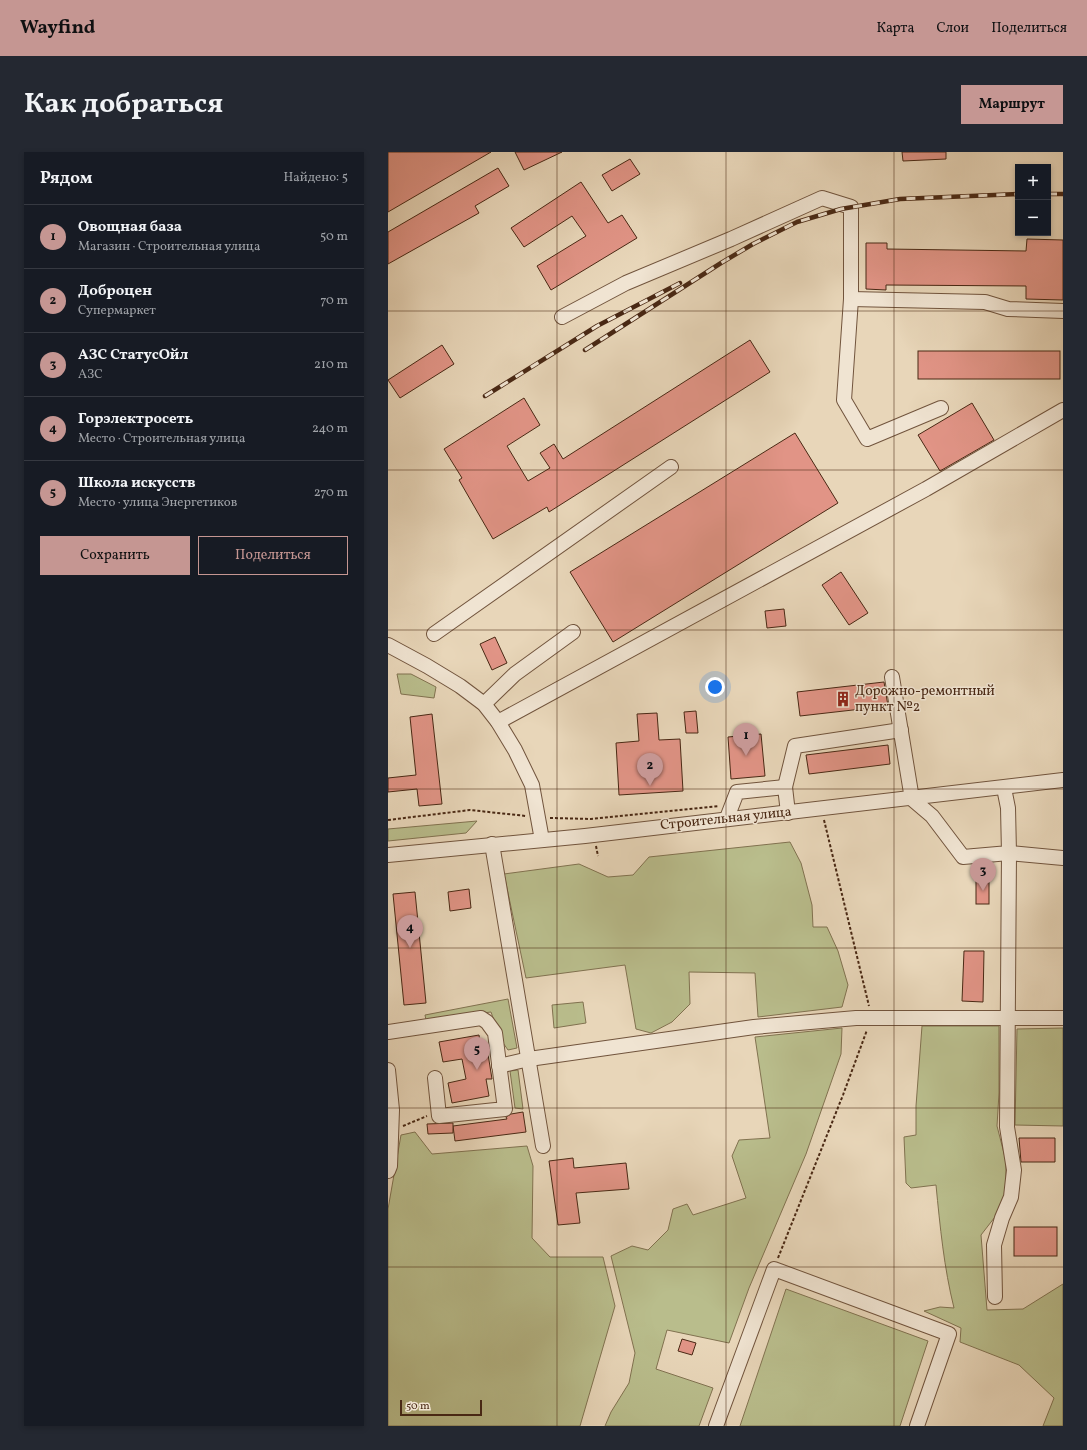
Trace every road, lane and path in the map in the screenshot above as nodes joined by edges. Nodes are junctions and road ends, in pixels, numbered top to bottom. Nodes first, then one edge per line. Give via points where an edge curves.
1 (851, 299) junction
2 (1063, 310) edge
3 (562, 317) dead end
4 (941, 408) dead end
5 (1063, 410) edge
6 (672, 467) dead end
7 (573, 632) dead end
8 (434, 634) dead end
9 (388, 645) edge
10 (892, 677) dead end
11 (484, 704) junction
12 (498, 722) junction
13 (901, 730) junction
14 (1063, 780) edge
15 (785, 787) junction
16 (1004, 788) junction
17 (912, 798) junction
18 (732, 805) junction
19 (821, 809) junction
20 (788, 813) junction
21 (538, 817) junction
22 (727, 818) junction
23 (388, 820) edge
24 (542, 840) junction
25 (492, 844) junction
26 (1009, 854) junction
27 (388, 855) edge
28 (1063, 858) edge
29 (872, 1018) junction
30 (1007, 1018) junction
31 (1063, 1018) edge
32 (388, 1032) edge
33 (529, 1059) junction
34 (499, 1066) junction
35 (388, 1070) edge
36 (435, 1078) dead end
37 (438, 1111) junction
38 (391, 1132) junction
39 (543, 1146) dead end
40 (388, 1171) edge
41 (774, 1269) junction
42 (995, 1297) dead end
43 (716, 1426) edge
44 (917, 1426) edge

1 - 2 street via 985,302 1008,309
1 - 3 street via 851,207 822,198 626,283
1 - 4 street via 844,400 867,440
5 - 12 street via 926,490
6 - 8 street
7 - 11 street via 515,674
9 - 11 street via 441,674
10 - 13 street
11 - 12 street
12 - 21 street via 532,785
13 - 15 street via 795,746
13 - 17 street
14 - 16 street, Строительная улица
15 - 18 street via 737,792
15 - 20 street
16 - 17 street, Строительная улица
16 - 26 street via 1008,808
17 - 19 street, Строительная улица
17 - 26 street via 932,816 963,857
18 - 21 path via 591,819
18 - 22 street
19 - 20 street, Строительная улица
19 - 29 path
20 - 22 street, Строительная улица
21 - 23 path via 470,810
21 - 24 street
22 - 24 street, Строительная улица
24 - 25 street, Строительная улица
25 - 27 street, Строительная улица
25 - 33 street
26 - 28 street
26 - 30 street
29 - 30 street
29 - 33 street via 754,1027
29 - 41 path
30 - 31 street
30 - 42 street via 1007,1127 1014,1170 1011,1197 994,1246
32 - 34 street via 481,1018 495,1034
33 - 34 street
33 - 39 street
34 - 37 street via 505,1109 439,1116
35 - 38 street via 392,1110
36 - 37 street
37 - 38 path
38 - 40 street
41 - 43 street
41 - 44 street via 949,1334

